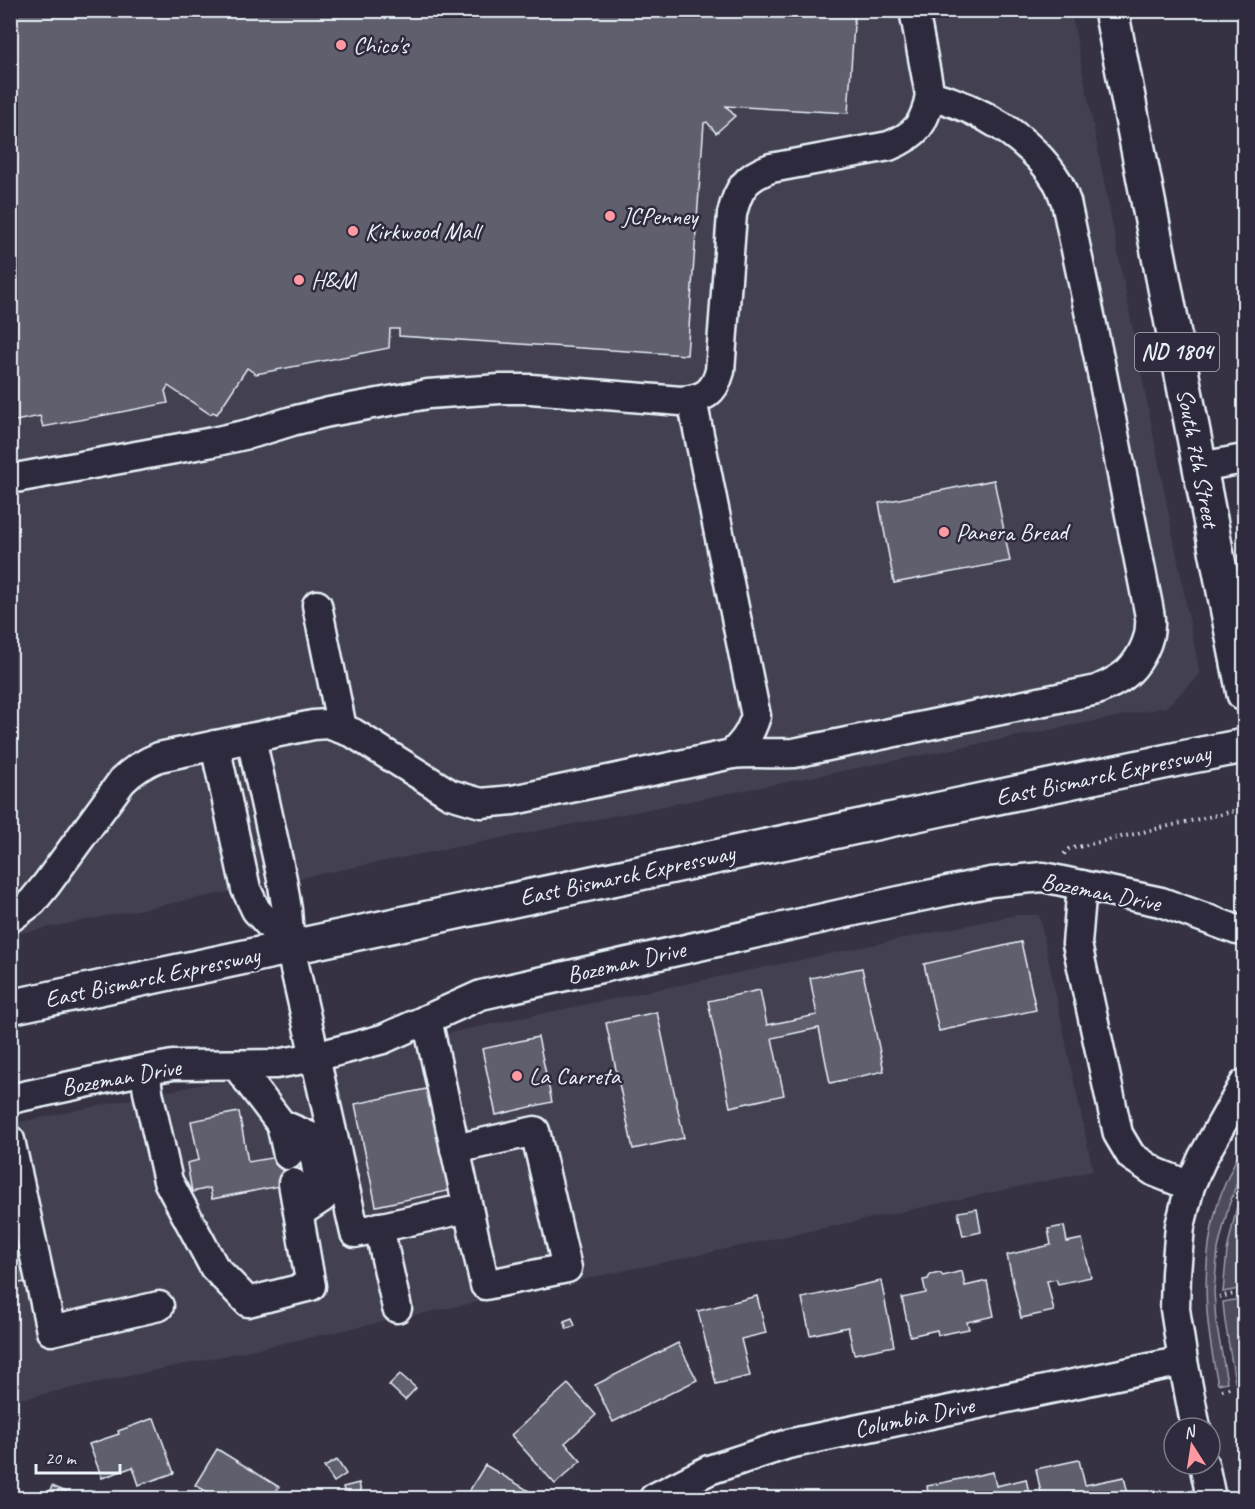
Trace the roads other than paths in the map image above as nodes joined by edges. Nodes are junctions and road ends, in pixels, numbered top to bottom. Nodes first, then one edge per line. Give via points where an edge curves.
1 (914, 10) edge
2 (1111, 10) edge
3 (930, 95) junction
4 (692, 400) junction
5 (1245, 459) edge
6 (1200, 467) junction
7 (10, 479) edge
8 (317, 605) dead end
9 (1245, 694) edge
10 (342, 728) junction
11 (252, 738) junction
12 (215, 745) junction
13 (1245, 746) edge
14 (732, 754) junction
15 (1082, 885) junction
16 (10, 918) edge
17 (1245, 931) edge
18 (290, 947) junction
19 (10, 1007) edge
20 (428, 1019) junction
21 (315, 1057) junction
22 (236, 1065) junction
23 (145, 1070) junction
24 (1245, 1084) edge
25 (10, 1099) edge
26 (281, 1124) junction
27 (10, 1140) edge
28 (455, 1149) junction
29 (288, 1155) dead end
30 (293, 1183) dead end
31 (1190, 1186) junction
32 (468, 1208) junction
33 (299, 1213) junction
34 (379, 1227) junction
35 (159, 1306) dead end
36 (397, 1308) dead end
37 (1183, 1361) junction
38 (1194, 1416) edge
39 (1206, 1476) edge
40 (654, 1498) edge
41 (1211, 1498) edge

1 - 3 street
2 - 6 main road, South 7th Street / ND 1804
3 - 4 street via 921,122 904,140 771,168 744,185 732,214 720,371 711,391
3 - 14 street via 972,110 1016,136 1048,167 1066,202 1148,606 1147,642 1129,672 1097,690 794,753
4 - 7 street via 500,388 428,394 328,412 213,442
4 - 14 street via 756,716 744,743
5 - 6 street
6 - 9 main road, South 7th Street / ND 1804
8 - 10 street
10 - 11 street via 313,725
10 - 14 street via 450,794 481,802 513,800
11 - 12 street
11 - 18 street via 284,889
12 - 16 street via 159,757 132,771 32,902
12 - 18 street via 246,889 256,910
13 - 18 main road, East Bismarck Expressway
15 - 17 street, Bozeman Drive via 1161,902
15 - 20 street, Bozeman Drive via 1043,877 991,882 482,995
15 - 31 street via 1077,944 1118,1134 1131,1156 1155,1172
18 - 19 main road, East Bismarck Expressway
18 - 21 street
20 - 21 street, Bozeman Drive via 383,1039
20 - 28 street
21 - 22 street, Bozeman Drive via 276,1064
21 - 34 street via 355,1233
22 - 23 street, Bozeman Drive via 172,1065
22 - 26 street
23 - 25 street, Bozeman Drive
23 - 33 street via 168,1181 214,1267 248,1302 311,1286
24 - 31 street
26 - 29 street
26 - 33 street via 311,1137 322,1198
27 - 35 street via 51,1331
28 - 32 street
28 - 32 street via 535,1131 567,1268 485,1285
30 - 33 street
31 - 37 street via 1180,1226 1176,1273 1175,1309
32 - 34 street
34 - 36 street
37 - 38 street
37 - 40 street, Columbia Drive via 788,1444 709,1470
39 - 41 street

